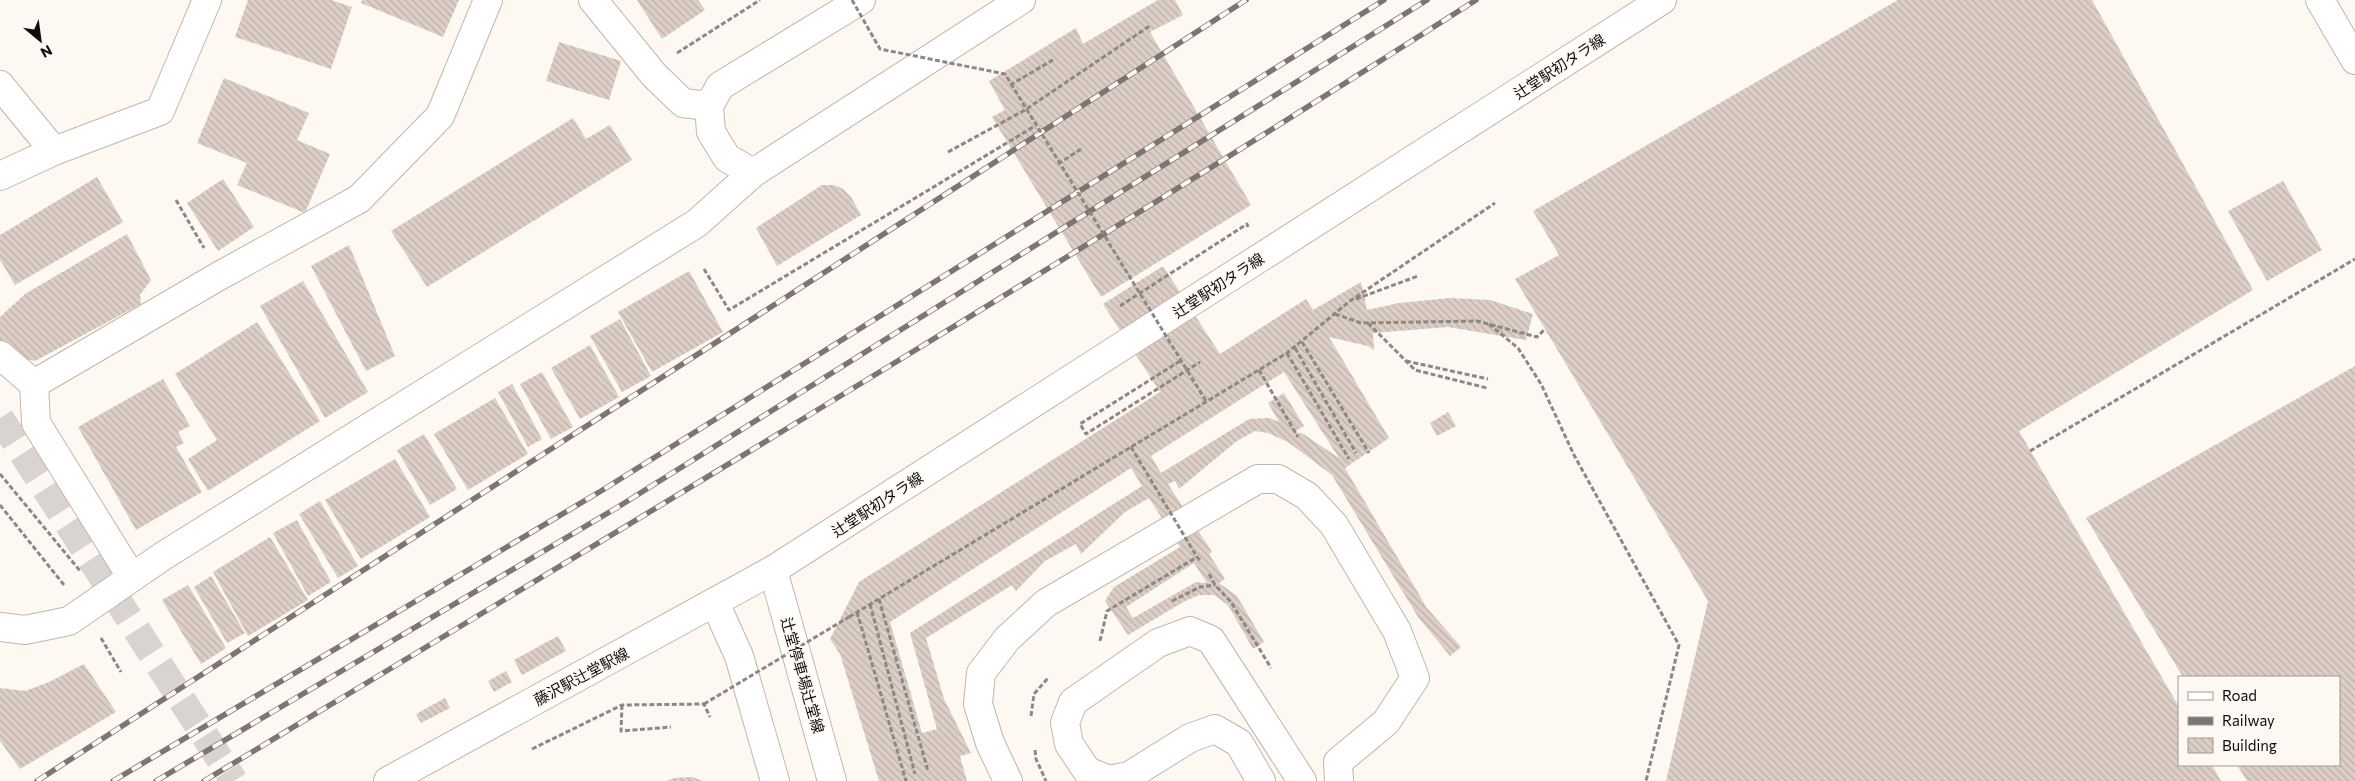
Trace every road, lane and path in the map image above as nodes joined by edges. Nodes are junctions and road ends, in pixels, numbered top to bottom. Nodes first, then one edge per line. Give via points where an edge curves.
1 (207, 0) edge
2 (488, 0) edge
3 (592, 0) edge
4 (760, 0) edge
5 (852, 0) edge
6 (861, 0) edge
7 (1021, 0) edge
8 (1662, 0) edge
9 (2320, 0) edge
10 (1151, 25) dead end
11 (676, 54) dead end
12 (1053, 60) dead end
13 (2355, 60) edge
14 (0, 85) edge
15 (1010, 85) junction
16 (709, 106) junction
17 (1025, 110) junction
18 (1035, 126) junction
19 (1081, 149) dead end
20 (54, 151) junction
21 (948, 152) dead end
22 (1058, 164) junction
23 (753, 172) junction
24 (0, 176) edge
25 (176, 200) dead end
26 (1495, 203) dead end
27 (1250, 230) dead end
28 (205, 249) dead end
29 (2355, 259) edge
30 (704, 269) dead end
31 (1418, 276) dead end
32 (1138, 293) junction
33 (1350, 301) junction
34 (1335, 314) junction
35 (1368, 323) junction
36 (1489, 324) junction
37 (1545, 329) dead end
38 (1302, 342) junction
39 (1295, 348) junction
40 (1287, 353) junction
41 (0, 355) edge
42 (1180, 361) junction
43 (1406, 361) junction
44 (1200, 362) dead end
45 (1259, 370) junction
46 (1488, 379) dead end
47 (34, 384) junction
48 (1487, 388) dead end
49 (1206, 402) junction
50 (1298, 437) dead end
51 (1131, 447) junction
52 (2030, 451) dead end
53 (1356, 453) dead end
54 (1369, 453) dead end
55 (1349, 459) dead end
56 (0, 474) edge
57 (0, 505) edge
58 (773, 570) junction
59 (81, 572) dead end
60 (1209, 574) dead end
61 (130, 576) junction
62 (69, 592) dead end
63 (879, 599) junction
64 (716, 603) junction
65 (870, 604) junction
66 (857, 612) junction
67 (0, 627) edge
68 (100, 637) dead end
69 (1100, 641) dead end
70 (1271, 669) dead end
71 (121, 672) dead end
72 (704, 704) junction
73 (622, 705) junction
74 (710, 717) dead end
75 (671, 727) dead end
76 (532, 749) dead end
77 (928, 771) dead end
78 (915, 774) dead end
79 (388, 781) edge
80 (775, 781) edge
81 (832, 781) edge
82 (906, 781) edge
83 (1008, 781) edge
84 (1261, 781) edge
85 (1302, 781) edge
86 (1339, 781) edge
87 (1646, 781) edge

1 - 20 street via 160,111
2 - 47 street via 440,116 359,199
3 - 16 street via 654,74 683,103
4 - 11 path
5 - 15 path, bridge via 880,49 1005,74
6 - 16 street via 720,86
7 - 23 street
8 - 58 street, 辻堂駅初タラ線
9 - 13 street
10 - 17 path
12 - 15 path
14 - 20 street
15 - 17 path, bridge
16 - 23 street via 711,132 727,158
17 - 18 path, bridge
17 - 21 path
18 - 22 path, bridge
18 - 30 path via 729,310
19 - 22 path
20 - 24 street
22 - 32 path, bridge
23 - 61 street via 697,223
25 - 28 path
26 - 33 path
27 - 32 path via 1247,224
29 - 52 path
31 - 33 path
32 - 42 path, bridge
33 - 34 path
34 - 35 path via 1361,324
34 - 38 path
35 - 36 path via 1441,320
35 - 43 path
36 - 37 path via 1537,337
36 - 87 path via 1518,348 1542,384 1574,455 1679,645
38 - 39 path
38 - 54 path
39 - 40 path
39 - 53 path
40 - 45 path
40 - 55 path
41 - 47 street
42 - 44 path via 1080,424 1086,434
42 - 49 path, bridge
43 - 46 path
43 - 48 path via 1415,370
45 - 49 path
45 - 50 path
47 - 61 street via 36,423
49 - 51 path
51 - 63 path
51 - 69 path, bridge via 1198,558 1107,611
56 - 59 path
57 - 62 path
58 - 64 street, 藤沢駅辻堂駅線
58 - 81 street, 辻堂停車場辻堂線
60 - 70 path via 1231,602
61 - 67 street via 69,620 25,630
63 - 65 path
63 - 77 path
64 - 79 street, 藤沢駅辻堂駅線
64 - 80 street via 739,656
65 - 66 path
65 - 78 path
66 - 72 path, bridge
66 - 82 path
68 - 71 path
72 - 73 path
72 - 74 path
73 - 75 path via 621,731
73 - 76 path
83 - 86 street via 990,743 978,704 981,673 1007,638 1046,603 1258,479 1278,479 1307,496 1334,525 1396,630 1415,678 1386,722 1338,762
84 - 85 street via 1239,743 1216,729 1190,738 1129,776 1109,780 1086,771 1069,744 1065,723 1073,702 1158,643 1190,631 1212,640

